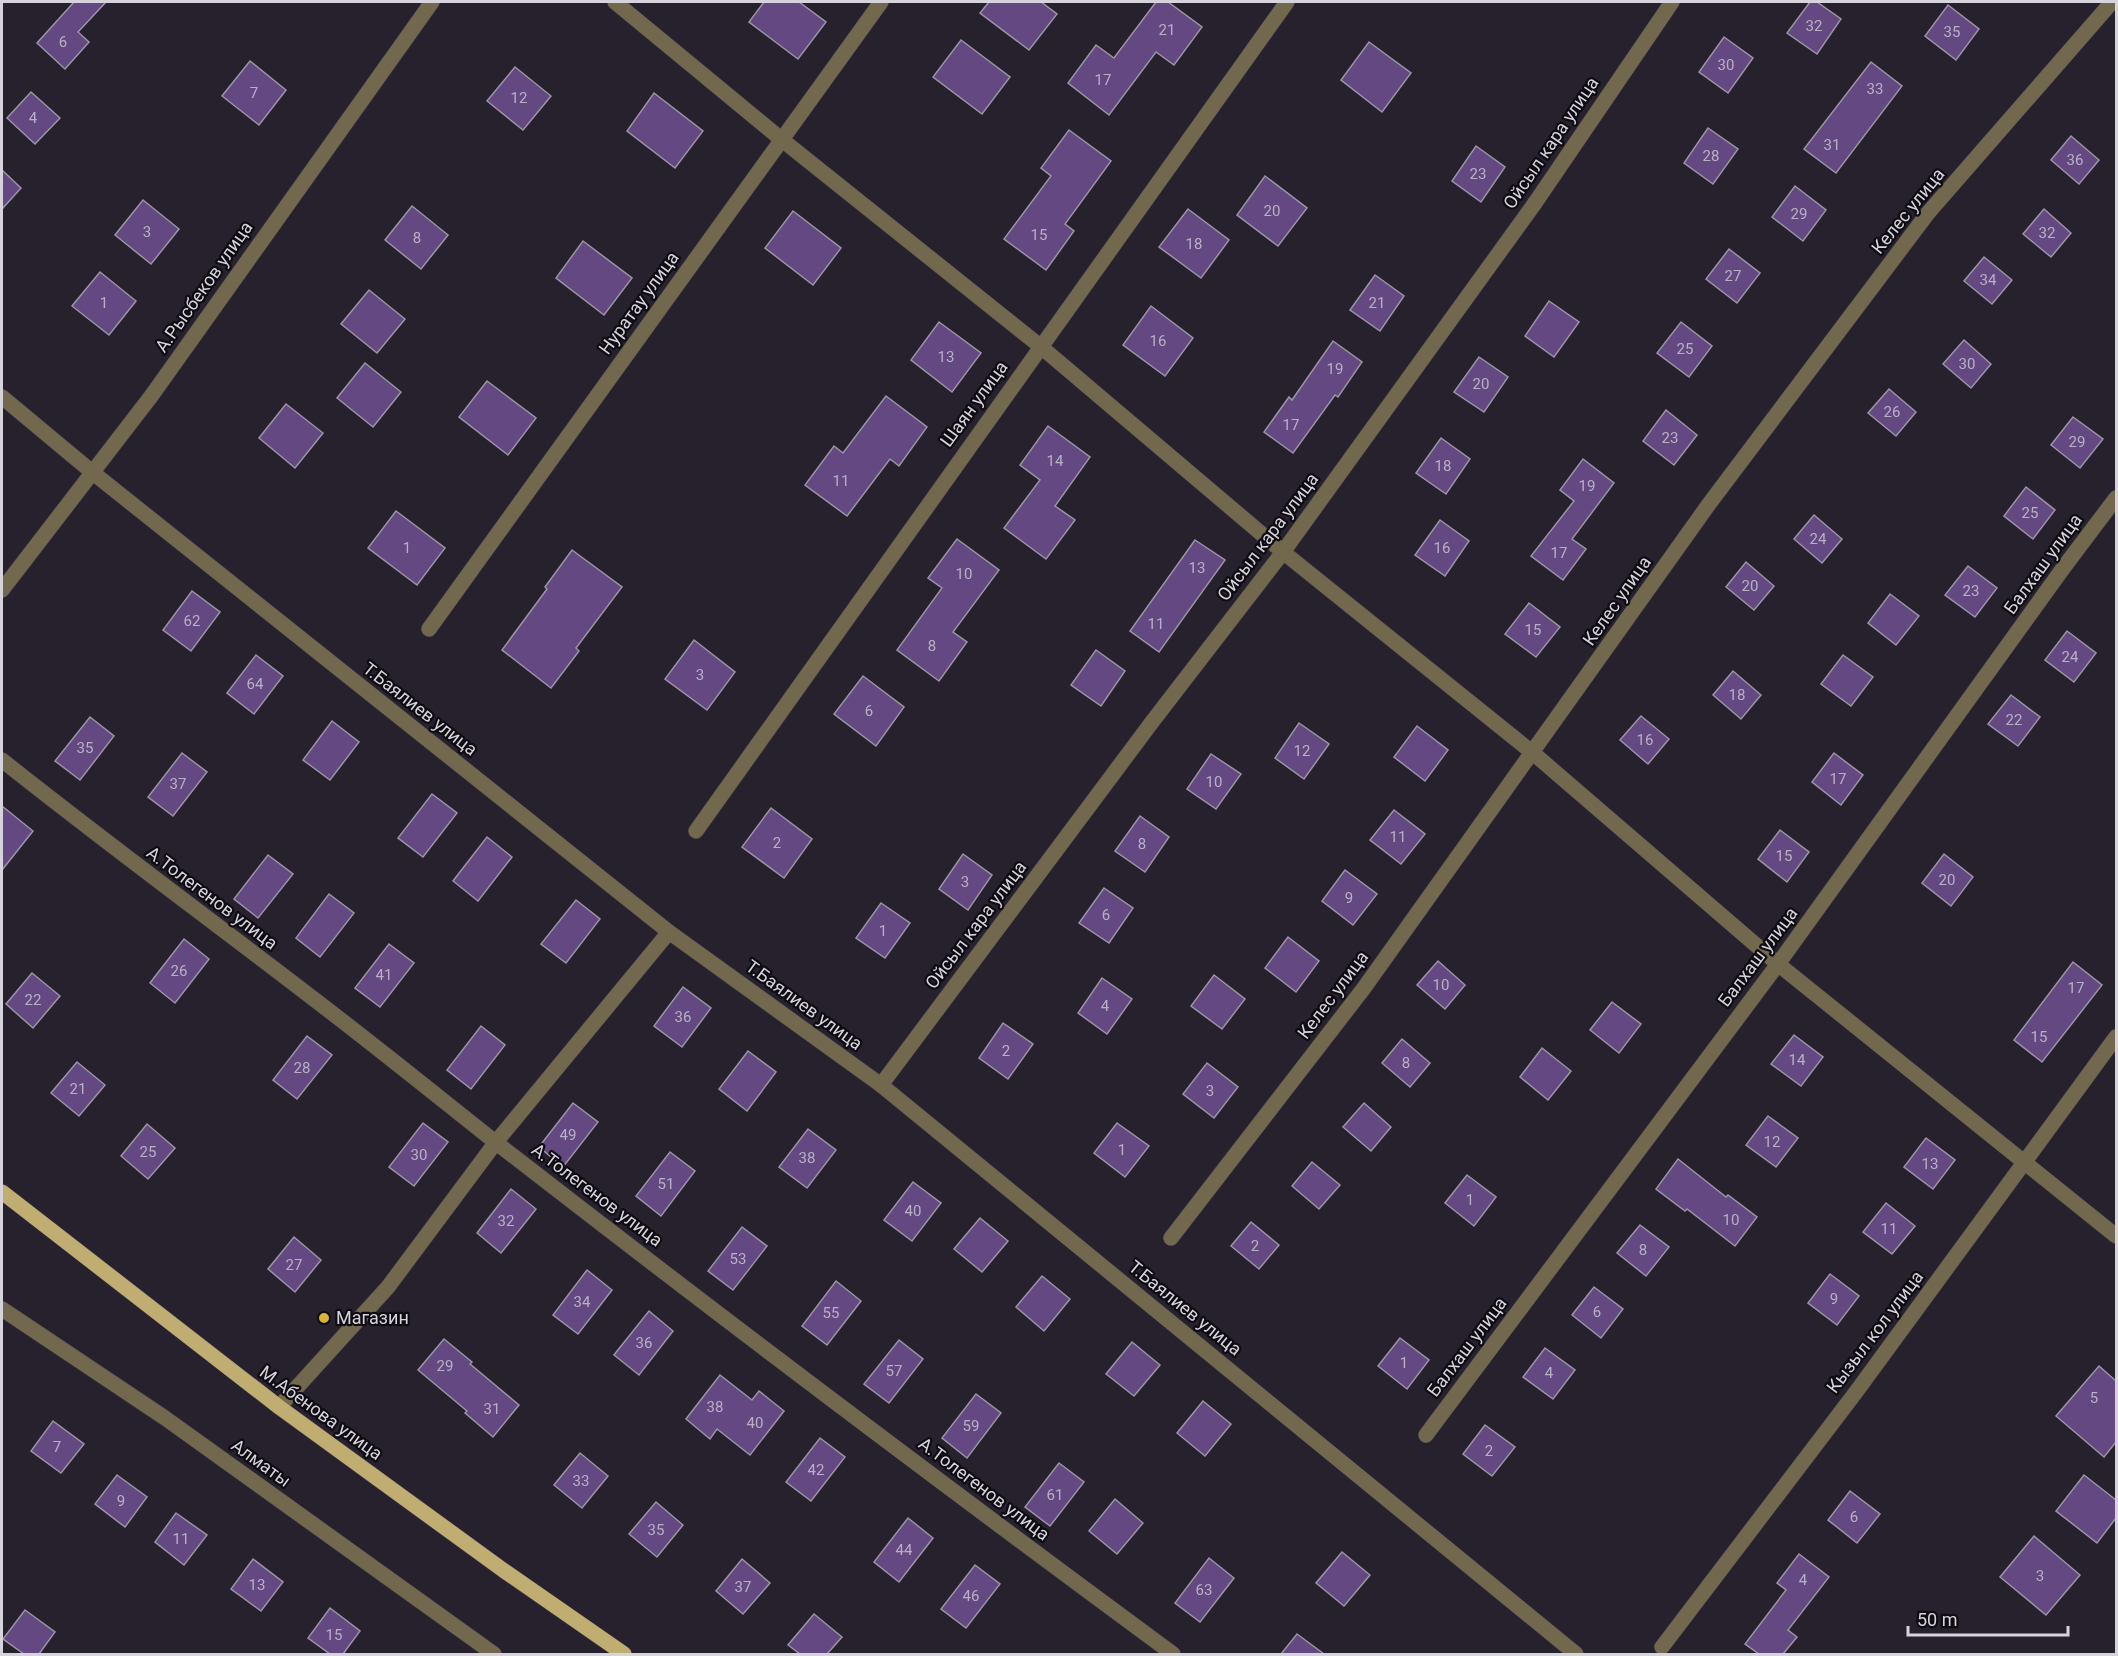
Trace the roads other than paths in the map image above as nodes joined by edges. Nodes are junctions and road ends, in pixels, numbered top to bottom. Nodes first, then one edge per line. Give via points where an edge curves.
1 (432, 2) edge
2 (615, 2) edge
3 (881, 2) edge
4 (1287, 2) edge
5 (1672, 2) edge
6 (2112, 2) edge
7 (780, 139) junction
8 (1040, 346) junction
9 (2, 397) edge
10 (92, 472) junction
11 (2116, 498) edge
12 (1282, 552) junction
13 (2, 590) edge
14 (429, 628) dead end
15 (1533, 753) junction
16 (2, 760) edge
17 (696, 831) dead end
18 (669, 932) junction
19 (1778, 964) junction
20 (2116, 1037) edge
21 (880, 1085) junction
22 (496, 1142) junction
23 (2025, 1161) junction
24 (2, 1192) edge
25 (2116, 1236) edge
26 (1172, 1238) dead end
27 (2, 1309) edge
28 (279, 1407) junction
29 (1426, 1436) dead end
30 (1662, 1647) dead end
31 (494, 1654) edge
32 (624, 1654) edge
33 (1173, 1654) edge
34 (1576, 1654) edge

1 - 10 street, А.Рысбеков улица via 152,395
2 - 7 street
3 - 7 street, Нуратау улица
4 - 8 street, Шаян улица
5 - 12 street, Ойсыл кара улица via 1535,203
6 - 15 street, Келес улица via 1929,213 1709,504
7 - 8 street
7 - 14 street, Нуратау улица
8 - 12 street
8 - 17 street, Шаян улица
9 - 10 street, Т.Баялиев улица
10 - 13 street, А.Рысбеков улица
10 - 18 street, Т.Баялиев улица
11 - 19 street, Балхаш улица
12 - 15 street
12 - 21 street, Ойсыл кара улица
15 - 19 street
15 - 26 street, Келес улица via 1364,988
16 - 22 street, А.Толегенов улица
18 - 21 street, Т.Баялиев улица
18 - 22 street
19 - 23 street
19 - 29 street, Балхаш улица
20 - 23 street, Кызыл кол улица
21 - 34 street, Т.Баялиев улица
22 - 28 street via 388,1287
22 - 33 street, А.Толегенов улица
23 - 25 street
23 - 30 street, Кызыл кол улица
24 - 28 main road, М.Абенова улица
27 - 31 street, Алматы via 165,1418
28 - 32 main road, М.Абенова улица

